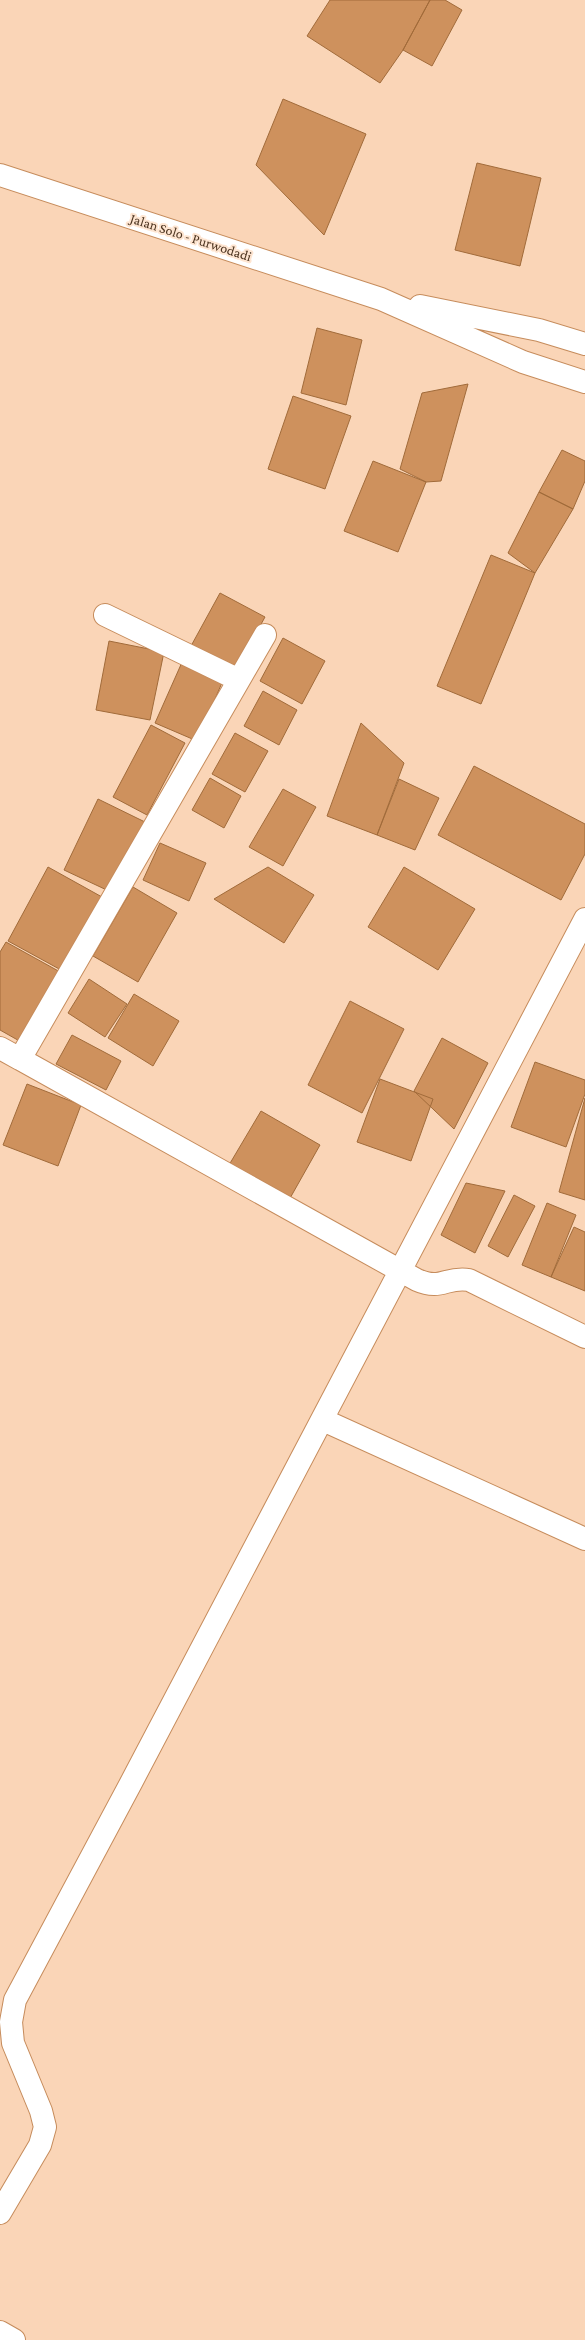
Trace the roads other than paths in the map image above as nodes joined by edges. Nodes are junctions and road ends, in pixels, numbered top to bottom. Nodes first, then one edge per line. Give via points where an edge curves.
1 (0, 175) edge
2 (381, 299) junction
3 (585, 344) edge
4 (585, 382) edge
5 (105, 615) dead end
6 (265, 635) dead end
7 (239, 680) junction
8 (585, 919) edge
9 (0, 1048) edge
10 (20, 1059) junction
11 (401, 1270) junction
12 (585, 1337) edge
13 (323, 1420) junction
14 (585, 1539) edge
15 (0, 2213) edge
16 (0, 2332) edge
17 (14, 2340) edge

1 - 2 street, Jalan Solo - Purwodadi
2 - 3 street via 540,330
2 - 4 street via 523,362
5 - 7 street
6 - 7 street
7 - 10 street
8 - 11 street
9 - 10 street
10 - 11 street
11 - 12 street via 429,1285 440,1285 458,1278 469,1280
11 - 13 street
13 - 14 street
13 - 15 street via 15,2000 10,2022 13,2043 45,2127 40,2145
16 - 17 street

